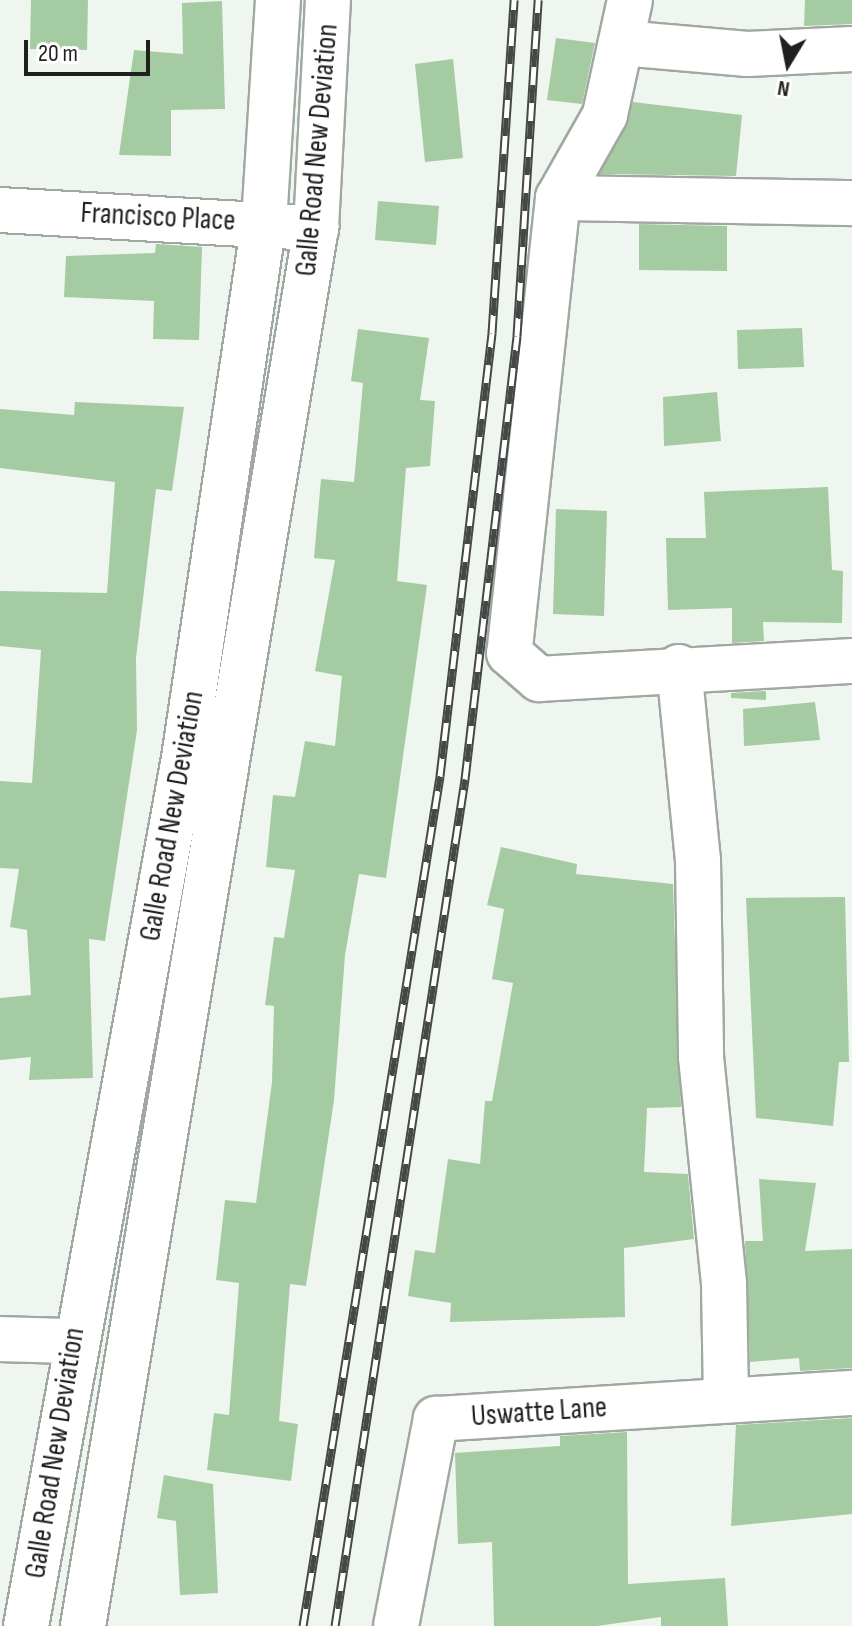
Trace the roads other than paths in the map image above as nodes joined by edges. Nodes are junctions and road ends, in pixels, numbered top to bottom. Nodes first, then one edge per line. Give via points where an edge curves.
1 (278, 0) edge
2 (328, 0) edge
3 (630, 0) edge
4 (622, 43) junction
5 (852, 49) edge
6 (558, 198) junction
7 (852, 203) edge
8 (0, 210) edge
9 (264, 222) junction
10 (316, 228) junction
11 (852, 661) edge
12 (679, 667) junction
13 (0, 1339) edge
14 (73, 1341) junction
15 (852, 1393) edge
16 (726, 1399) junction
17 (26, 1626) edge
18 (83, 1626) edge
19 (396, 1626) edge

1 - 9 street, Galle Road New Deviation
2 - 10 street, Galle Road New Deviation
3 - 4 street
4 - 5 street via 748,54
4 - 6 street via 605,115
6 - 7 street
6 - 12 street via 509,653 539,679
8 - 9 street, Francisco Place
9 - 10 street, Francisco Place
9 - 14 street, Galle Road New Deviation via 184,758
10 - 18 street, Galle Road New Deviation
11 - 12 street
12 - 16 street via 698,860 701,1057 724,1284
13 - 14 street
14 - 17 street, Galle Road New Deviation
15 - 16 street, Uswatte Lane
16 - 19 street, Uswatte Lane via 436,1419

